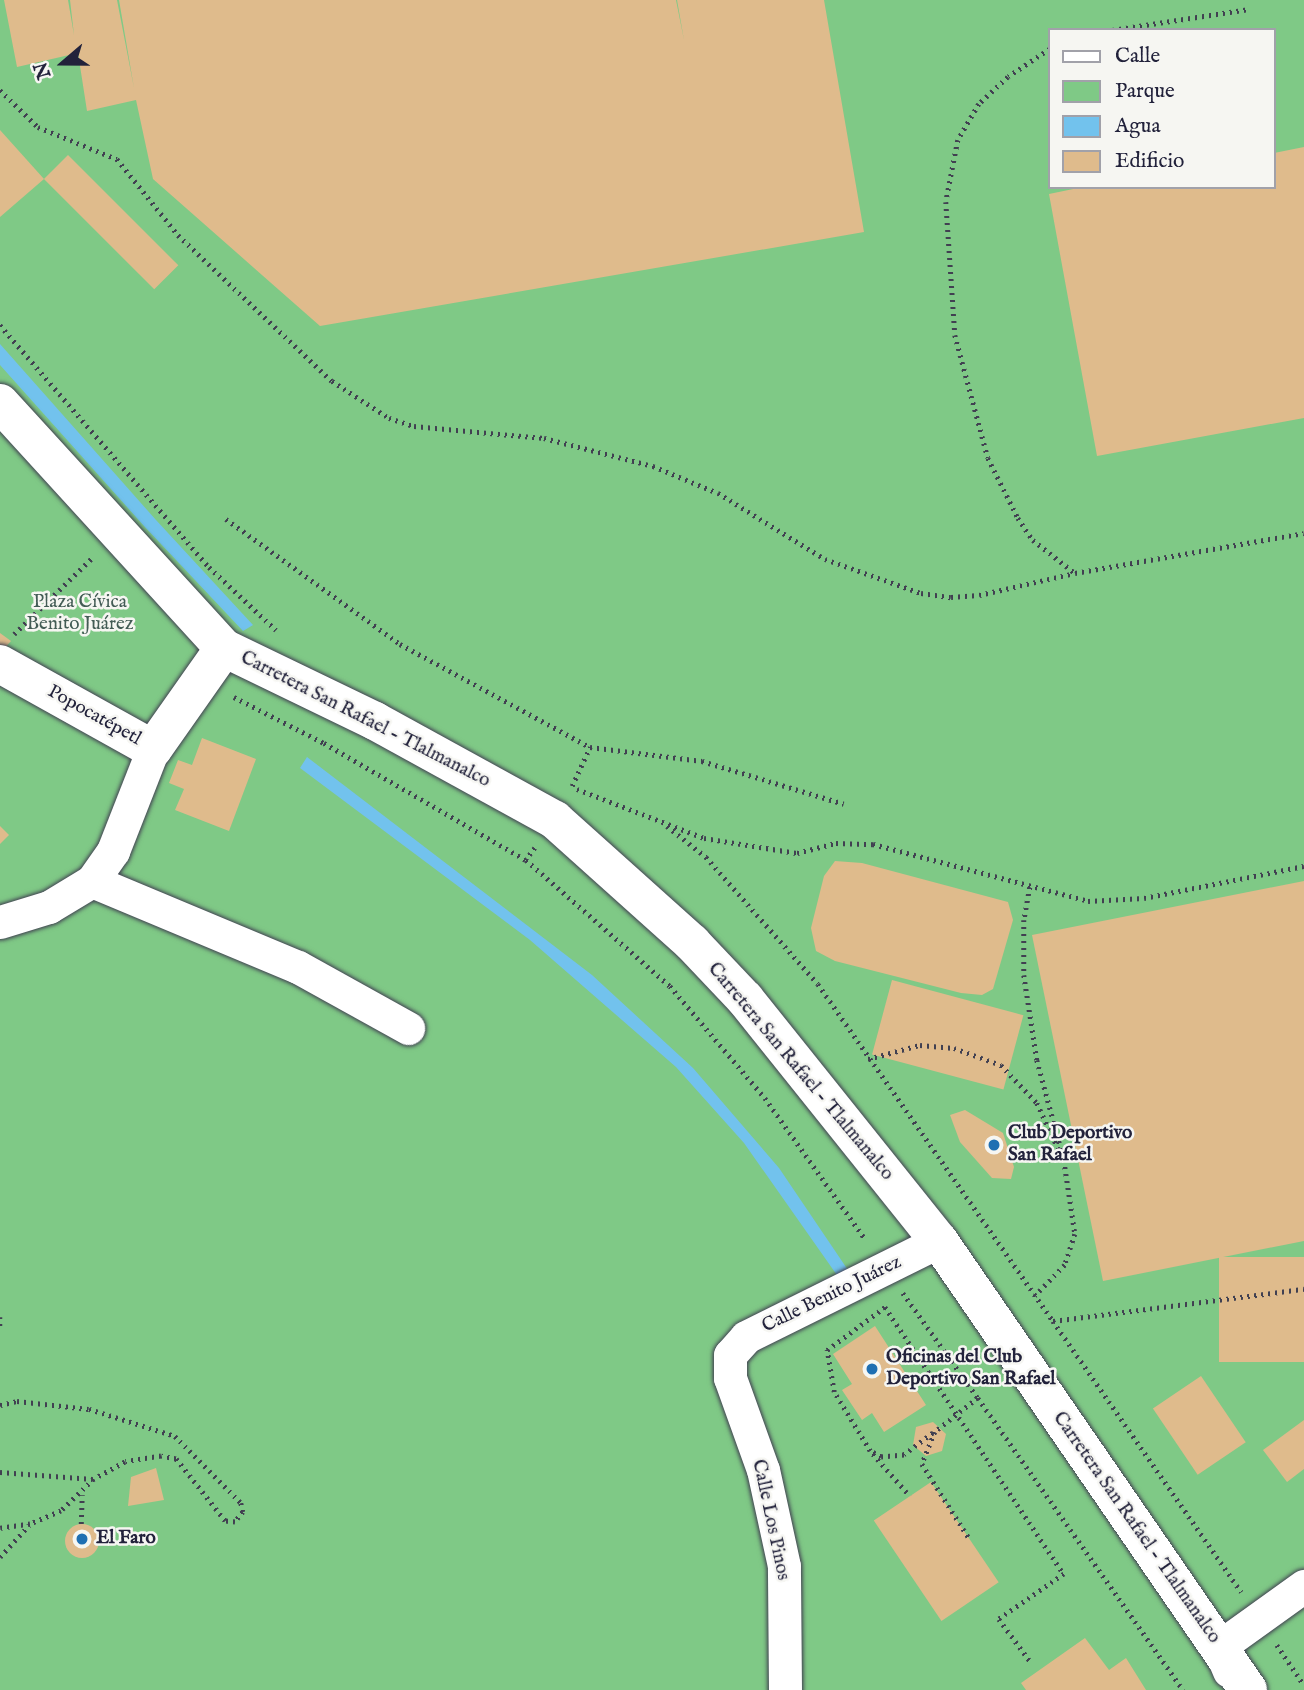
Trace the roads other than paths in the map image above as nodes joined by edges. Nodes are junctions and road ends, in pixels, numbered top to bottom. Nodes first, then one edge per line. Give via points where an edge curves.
1 (0, 403) edge
2 (224, 648) junction
3 (4, 652) edge
4 (153, 749) junction
5 (92, 881) junction
6 (0, 922) edge
7 (408, 1028) dead end
8 (939, 1241) junction
9 (730, 1355) joint
10 (1304, 1586) edge
11 (1219, 1647) junction
12 (785, 1690) edge
13 (1236, 1690) edge
14 (1248, 1690) edge

1 - 2 street, Carretera San Rafael - Tlalmanalco
2 - 4 street, Popocatépetl
2 - 8 street, Carretera San Rafael - Tlalmanalco via 375,721 555,820 746,999
3 - 4 street, Popocatépetl
4 - 5 street via 113,850
5 - 6 street via 49,907
5 - 7 street via 298,967
8 - 9 street, Calle Benito Juárez via 746,1337
8 - 11 street, Carretera San Rafael - Tlalmanalco
9 - 12 street, Calle Los Pinos via 730,1378 762,1470 784,1566
10 - 11 street
11 - 13 street
11 - 14 street, Carretera San Rafael - Tlalmanalco

